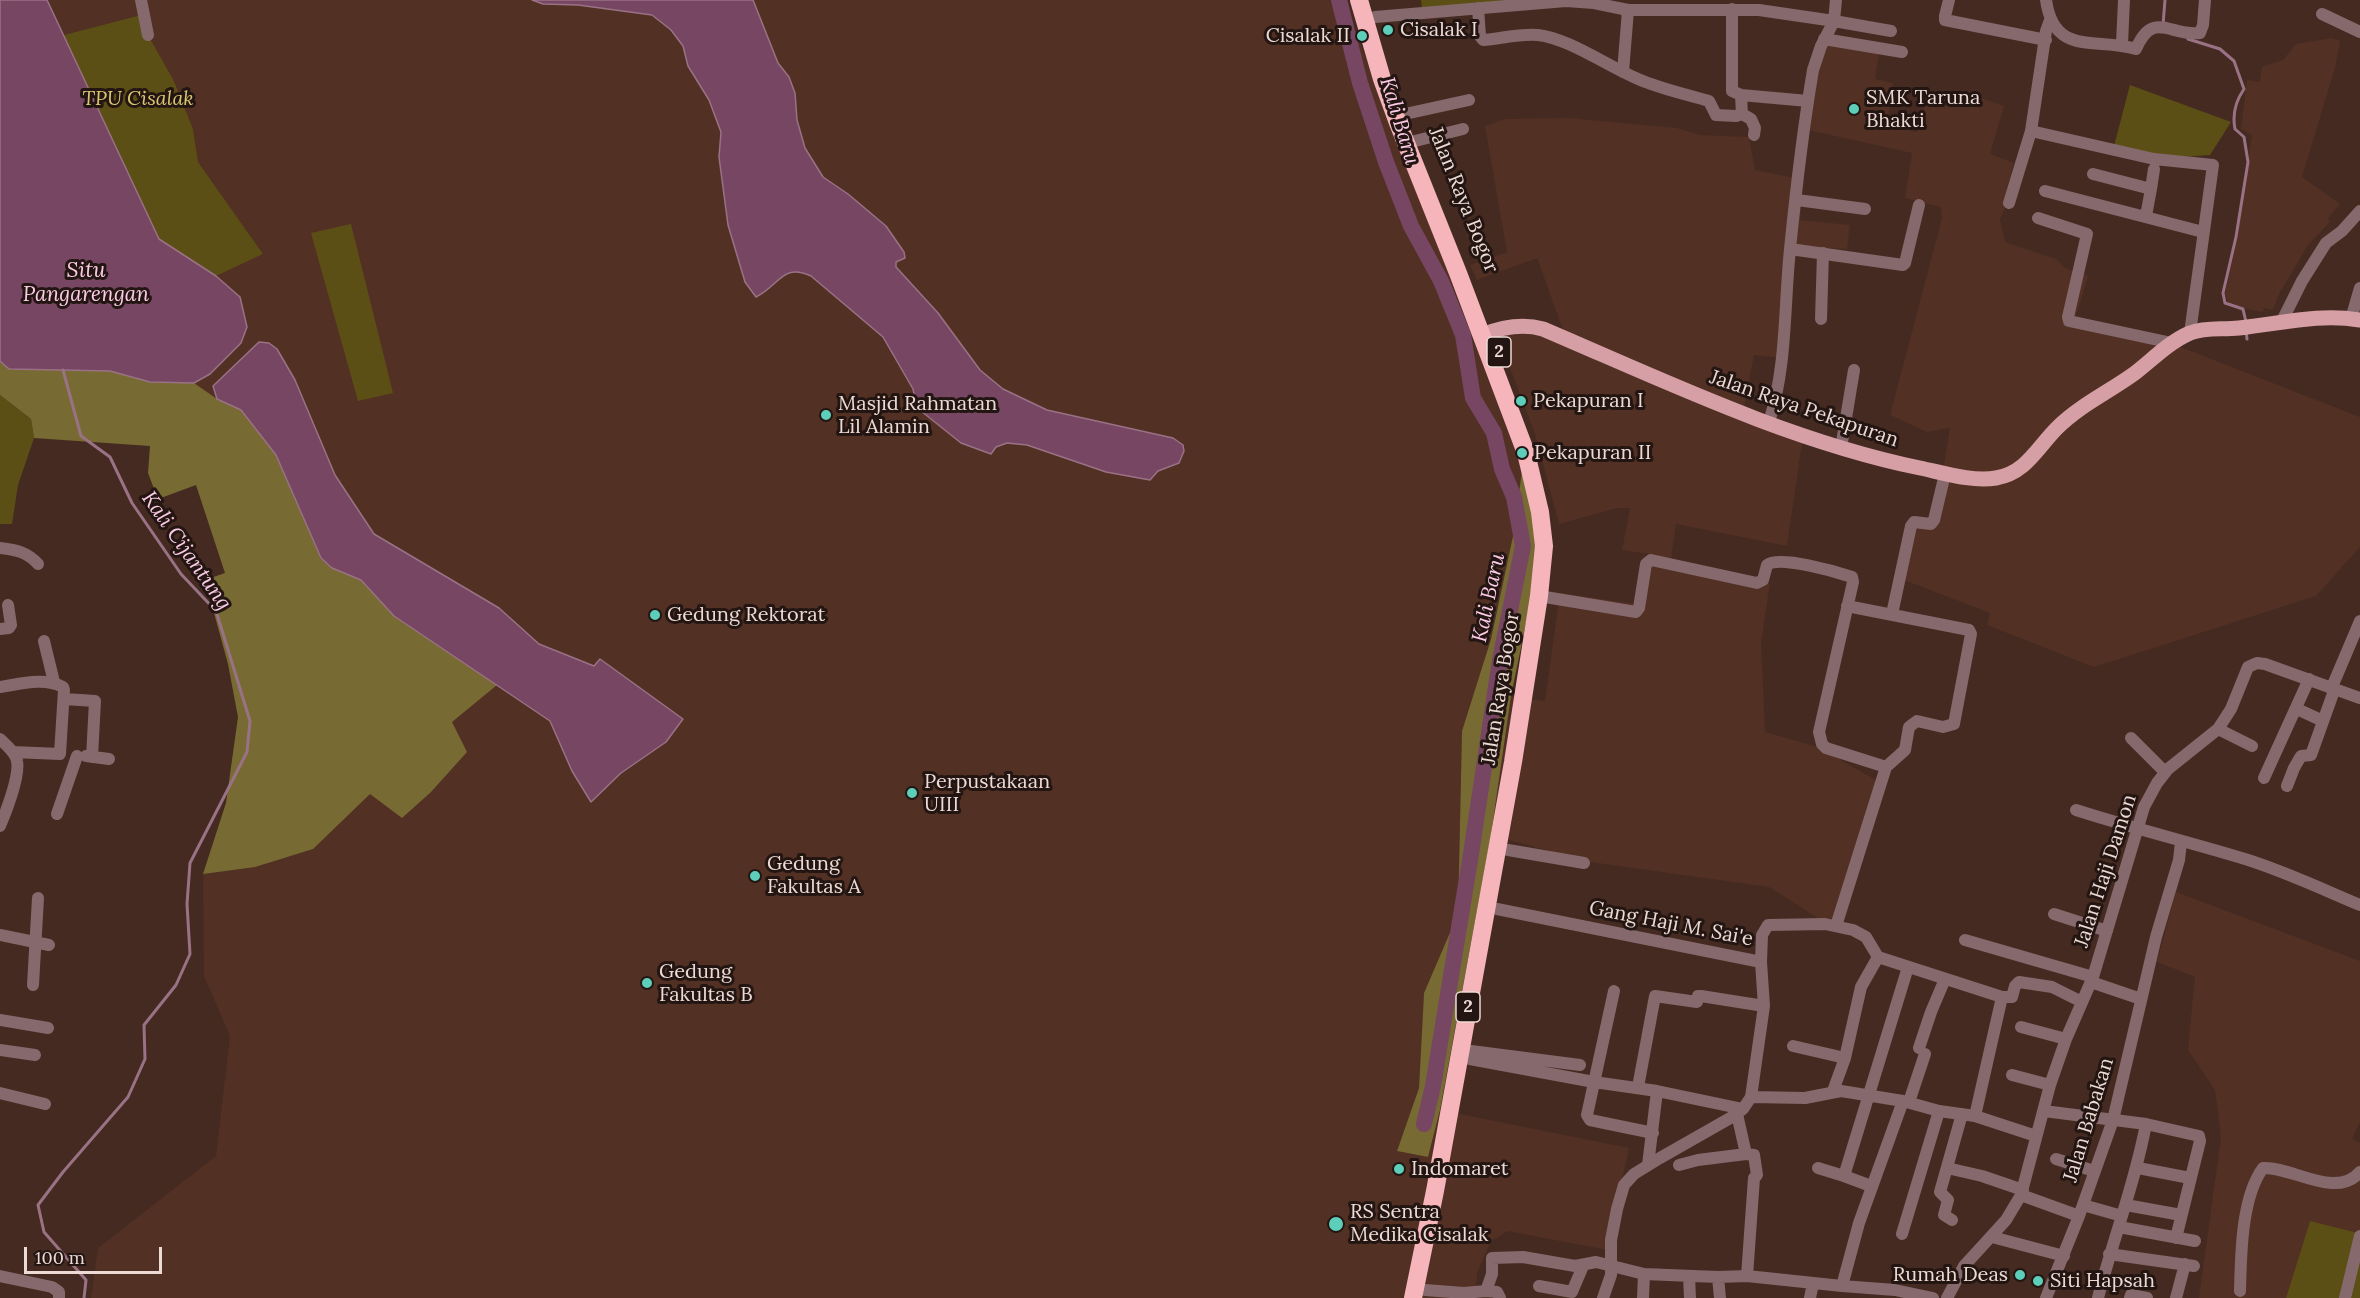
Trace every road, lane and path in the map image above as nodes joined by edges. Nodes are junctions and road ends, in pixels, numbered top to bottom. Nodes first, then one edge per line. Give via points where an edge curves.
1 (141, 0) edge
2 (1359, 0) edge
3 (1836, 0) edge
4 (1949, 0) edge
5 (2046, 0) edge
6 (2124, 0) edge
7 (2205, 0) edge
8 (1664, 5) edge
9 (1478, 8) junction
10 (1374, 9) edge
11 (1732, 9) junction
12 (1628, 10) junction
13 (2322, 14) dead end
14 (2050, 20) junction
15 (1834, 21) junction
16 (1891, 31) dead end
17 (2360, 32) edge
18 (148, 35) dead end
19 (1824, 39) junction
20 (2046, 40) junction
21 (2122, 44) junction
22 (1902, 52) dead end
23 (1623, 72) junction
24 (1741, 95) junction
25 (1469, 100) dead end
26 (1808, 101) junction
27 (1405, 114) junction
28 (1742, 114) junction
29 (1463, 129) dead end
30 (2031, 131) junction
31 (1754, 135) dead end
32 (1415, 141) junction
33 (2154, 169) dead end
34 (2093, 174) dead end
35 (2151, 189) junction
36 (2045, 191) dead end
37 (1797, 200) junction
38 (2009, 203) dead end
39 (1919, 205) dead end
40 (1865, 209) dead end
41 (2360, 211) edge
42 (2146, 216) junction
43 (2038, 218) dead end
44 (2203, 232) junction
45 (1790, 249) junction
46 (1823, 253) junction
47 (2360, 288) edge
48 (1821, 319) dead end
49 (2355, 319) edge
50 (2282, 321) junction
51 (1487, 333) junction
52 (2190, 333) junction
53 (2172, 343) junction
54 (1854, 370) dead end
55 (1769, 422) junction
56 (1841, 448) junction
57 (1945, 474) junction
58 (0, 548) edge
59 (38, 564) dead end
60 (1544, 597) junction
61 (8, 605) dead end
62 (1847, 606) junction
63 (1892, 614) junction
64 (2360, 621) edge
65 (0, 629) edge
66 (44, 641) dead end
67 (2309, 679) junction
68 (54, 682) junction
69 (0, 687) edge
70 (2333, 687) junction
71 (2359, 695) edge
72 (64, 699) junction
73 (2297, 709) junction
74 (2323, 721) junction
75 (2218, 729) junction
76 (2131, 738) dead end
77 (0, 739) edge
78 (2252, 746) dead end
79 (13, 752) junction
80 (60, 754) junction
81 (77, 756) junction
82 (92, 757) junction
83 (109, 759) dead end
84 (1886, 767) junction
85 (2165, 772) junction
86 (2264, 778) dead end
87 (2287, 786) dead end
88 (2076, 810) dead end
89 (57, 814) dead end
90 (2, 818) edge
91 (1508, 821) junction
92 (2137, 830) junction
93 (2181, 842) junction
94 (1508, 850) junction
95 (1584, 863) dead end
96 (38, 897) dead end
97 (2360, 905) edge
98 (1497, 909) junction
99 (2054, 914) dead end
100 (1836, 926) junction
101 (2107, 931) junction
102 (0, 935) edge
103 (1965, 940) dead end
104 (36, 942) junction
105 (49, 945) dead end
106 (1878, 957) junction
107 (1761, 962) junction
108 (1908, 967) junction
109 (1945, 979) junction
110 (2092, 979) junction
111 (33, 985) dead end
112 (1614, 991) dead end
113 (2002, 997) junction
114 (2141, 999) junction
115 (2082, 1002) junction
116 (1764, 1006) junction
117 (0, 1020) edge
118 (2021, 1027) dead end
119 (48, 1028) dead end
120 (2066, 1039) junction
121 (1793, 1046) dead end
122 (0, 1050) edge
123 (35, 1055) dead end
124 (1471, 1055) junction
125 (1845, 1058) junction
126 (1580, 1065) dead end
127 (2012, 1076) dead end
128 (1594, 1082) junction
129 (2050, 1085) junction
130 (1638, 1088) junction
131 (1657, 1091) junction
132 (1833, 1091) junction
133 (0, 1094) edge
134 (1869, 1096) junction
135 (1751, 1097) junction
136 (1906, 1102) junction
137 (45, 1104) dead end
138 (1740, 1111) junction
139 (1939, 1111) junction
140 (2044, 1111) junction
141 (1968, 1115) junction
142 (2113, 1120) junction
143 (2146, 1124) junction
144 (1653, 1133) junction
145 (2036, 1136) junction
146 (1746, 1154) junction
147 (2056, 1159) dead end
148 (1648, 1165) junction
149 (1679, 1165) dead end
150 (1818, 1168) dead end
151 (1947, 1168) junction
152 (2138, 1168) junction
153 (2094, 1171) junction
154 (2360, 1172) edge
155 (1844, 1176) junction
156 (2190, 1178) junction
157 (1871, 1186) junction
158 (2022, 1192) junction
159 (2081, 1210) junction
160 (2181, 1215) junction
161 (2122, 1216) junction
162 (1952, 1220) dead end
163 (1902, 1234) dead end
164 (2360, 1236) edge
165 (1992, 1237) junction
166 (2176, 1238) junction
167 (2195, 1241) dead end
168 (2109, 1254) junction
169 (2064, 1256) junction
170 (1583, 1266) junction
171 (1612, 1267) junction
172 (1644, 1274) junction
173 (0, 1275) edge
174 (1689, 1276) junction
175 (1747, 1276) junction
176 (1718, 1277) junction
177 (1814, 1282) junction
178 (1539, 1286) dead end
179 (1842, 1286) junction
180 (1486, 1291) junction
181 (2240, 1291) dead end
182 (1855, 1292) edge
183 (1420, 1295) edge
184 (59, 1298) edge
185 (1500, 1298) edge
186 (1602, 1298) edge
187 (1643, 1298) edge
188 (1690, 1298) edge
189 (1720, 1298) edge
190 (1810, 1298) edge
191 (1933, 1298) edge
192 (1947, 1298) edge
193 (2047, 1298) edge
194 (2098, 1298) edge
195 (2130, 1298) edge
196 (2147, 1298) edge
197 (2176, 1298) edge
198 (2345, 1298) edge

1 - 18 street
2 - 51 highway, Jalan Raya Bogor / 2 via 1388,94
3 - 15 street
4 - 20 street via 1945,20
5 - 14 street
6 - 21 street
7 - 21 street via 2200,33 2162,27 2146,31 2136,49
8 - 11 street
8 - 12 street
9 - 10 street
9 - 12 street via 1566,1
9 - 23 street via 1481,39 1538,35 1574,47
10 - 27 highway, Jalan Raya Bogor / 2
11 - 15 street
11 - 24 street via 1732,90
12 - 23 street
13 - 17 street
14 - 20 street
14 - 21 street via 2072,40
15 - 16 street
15 - 19 street
19 - 22 street
19 - 26 street
20 - 30 street
23 - 28 street via 1661,88 1709,100 1716,115
24 - 26 street
24 - 28 street
25 - 27 street
26 - 37 street
27 - 32 highway, Jalan Raya Bogor / 2
28 - 31 street via 1751,119
29 - 32 street
30 - 38 street
30 - 44 street via 2154,159 2213,165
32 - 51 highway, Jalan Raya Bogor / 2
33 - 35 street
34 - 35 street
35 - 42 street
36 - 42 street
37 - 40 street
37 - 45 street
39 - 46 street via 1903,265
41 - 50 street via 2326,243
42 - 44 street
43 - 53 street via 2087,234 2069,321
44 - 52 street
45 - 46 street
45 - 55 street via 1784,347
46 - 48 street
47 - 49 street
49 - 50 main road, Jalan Raya Pekapuran
50 - 52 main road, Jalan Raya Pekapuran
51 - 55 main road, Jalan Raya Pekapuran via 1515,326 1543,329
51 - 60 highway, Jalan Raya Bogor / 2 via 1536,450 1546,493 1554,546
52 - 53 main road, Jalan Raya Pekapuran
53 - 57 main road, Jalan Raya Pekapuran via 2057,428 2023,468 1985,479
54 - 56 street
55 - 56 main road, Jalan Raya Pekapuran
56 - 57 main road, Jalan Raya Pekapuran
57 - 63 street via 1934,520 1931,524 1914,522 1911,526
58 - 59 street via 29,554
60 - 62 street via 1636,612 1648,561 1757,583 1763,580 1767,565 1774,562 1811,566 1852,577
60 - 91 highway, Jalan Raya Bogor / 2
61 - 65 street via 12,625
62 - 63 street
62 - 84 street via 1820,739 1826,748
63 - 84 street via 1969,630 1971,634 1954,724 1943,727 1914,722 1909,727 1905,750
64 - 70 street
66 - 68 street
67 - 70 street, Jalan Haji Damon
67 - 73 street
67 - 75 street, Jalan Haji Damon via 2265,664 2252,664
68 - 69 street
68 - 72 street via 63,687
70 - 71 street, Jalan Haji Damon
70 - 74 street
72 - 80 street
72 - 82 street via 95,701
73 - 74 street
73 - 86 street
74 - 87 street via 2311,755 2301,756
75 - 78 street
75 - 85 street, Jalan Haji Damon
76 - 85 street
77 - 79 street
79 - 80 street
79 - 90 street via 18,766
80 - 81 street
81 - 82 street
81 - 89 street
82 - 83 street
84 - 100 street
85 - 92 street, Jalan Haji Damon via 2148,799
88 - 92 street
91 - 94 highway, Jalan Raya Bogor / 2
91 - 183 highway, Jalan Raya Bogor / 2 via 1437,1182
92 - 93 street
92 - 101 street, Jalan Haji Damon
93 - 97 street via 2290,875
93 - 114 street, Jalan Babakan
94 - 95 street
94 - 98 highway, Jalan Raya Bogor / 2
96 - 104 street
98 - 107 street, Gang Haji M. Sai'e
98 - 124 highway, Jalan Raya Bogor / 2
99 - 101 street
100 - 106 street via 1866,936
100 - 107 street via 1768,925 1762,935
101 - 110 street, Jalan Haji Damon
102 - 104 street
103 - 110 street
104 - 105 street
104 - 111 street
106 - 108 street
106 - 125 street via 1861,987
107 - 116 street, Gang Haji M. Sai'e
108 - 109 street
108 - 134 street
109 - 113 street
109 - 136 street via 1931,1012
110 - 114 street
110 - 115 street, Jalan Haji Damon
112 - 128 street
113 - 115 street via 2012,997 2019,982 2052,987
113 - 141 street
114 - 142 street, Jalan Babakan
115 - 120 street, Jalan Haji Damon
116 - 130 street via 1701,996 1696,1002 1655,996
116 - 135 street, Gang Haji M. Sai'e
117 - 119 street
118 - 120 street
120 - 129 street, Jalan Haji Damon
121 - 125 street
122 - 123 street
124 - 126 street
124 - 128 street
124 - 183 highway, Jalan Raya Bogor / 2
125 - 132 street
127 - 129 street
128 - 130 street
128 - 144 street via 1588,1118
129 - 140 street
130 - 131 street
131 - 138 street
131 - 144 street
132 - 134 street
132 - 135 street via 1805,1098
133 - 137 street
134 - 136 street
134 - 155 street
135 - 138 street, Gang Haji M. Sai'e
136 - 139 street
136 - 157 street
138 - 146 street
138 - 148 street
139 - 141 street
139 - 163 street
140 - 142 street
140 - 145 street
141 - 145 street
141 - 151 street
142 - 143 street
142 - 153 street, Jalan Babakan
143 - 152 street
143 - 156 street via 2199,1136
144 - 148 street
145 - 158 street
146 - 149 street
146 - 175 street via 1754,1155 1757,1175
147 - 153 street
148 - 171 street via 1624,1185 1611,1240
150 - 155 street
151 - 158 street via 1982,1176
151 - 162 street via 1940,1194 1948,1200 1944,1215
152 - 156 street
152 - 161 street
153 - 159 street, Jalan Babakan
154 - 181 street via 2344,1181 2320,1182 2263,1168 2253,1187 2245,1222
155 - 157 street
156 - 160 street
157 - 179 street
158 - 159 street
158 - 165 street
159 - 161 street
159 - 169 street, Jalan Babakan
160 - 161 street
160 - 166 street
161 - 166 street
161 - 168 street
164 - 198 street
165 - 169 street
165 - 192 street via 1964,1266
166 - 167 street
168 - 194 street
168 - 197 street via 2189,1265
169 - 193 street, Jalan Babakan
170 - 171 street via 1596,1262
170 - 178 street via 1572,1292
170 - 180 street via 1523,1257 1493,1258
171 - 172 street
171 - 186 street
172 - 174 street
172 - 187 street
173 - 184 street via 52,1287 59,1292
174 - 176 street
174 - 188 street
175 - 176 street
175 - 177 street
176 - 189 street
177 - 179 street
177 - 190 street
179 - 182 street
180 - 183 street
180 - 185 street via 1497,1292
182 - 191 street
195 - 196 street

